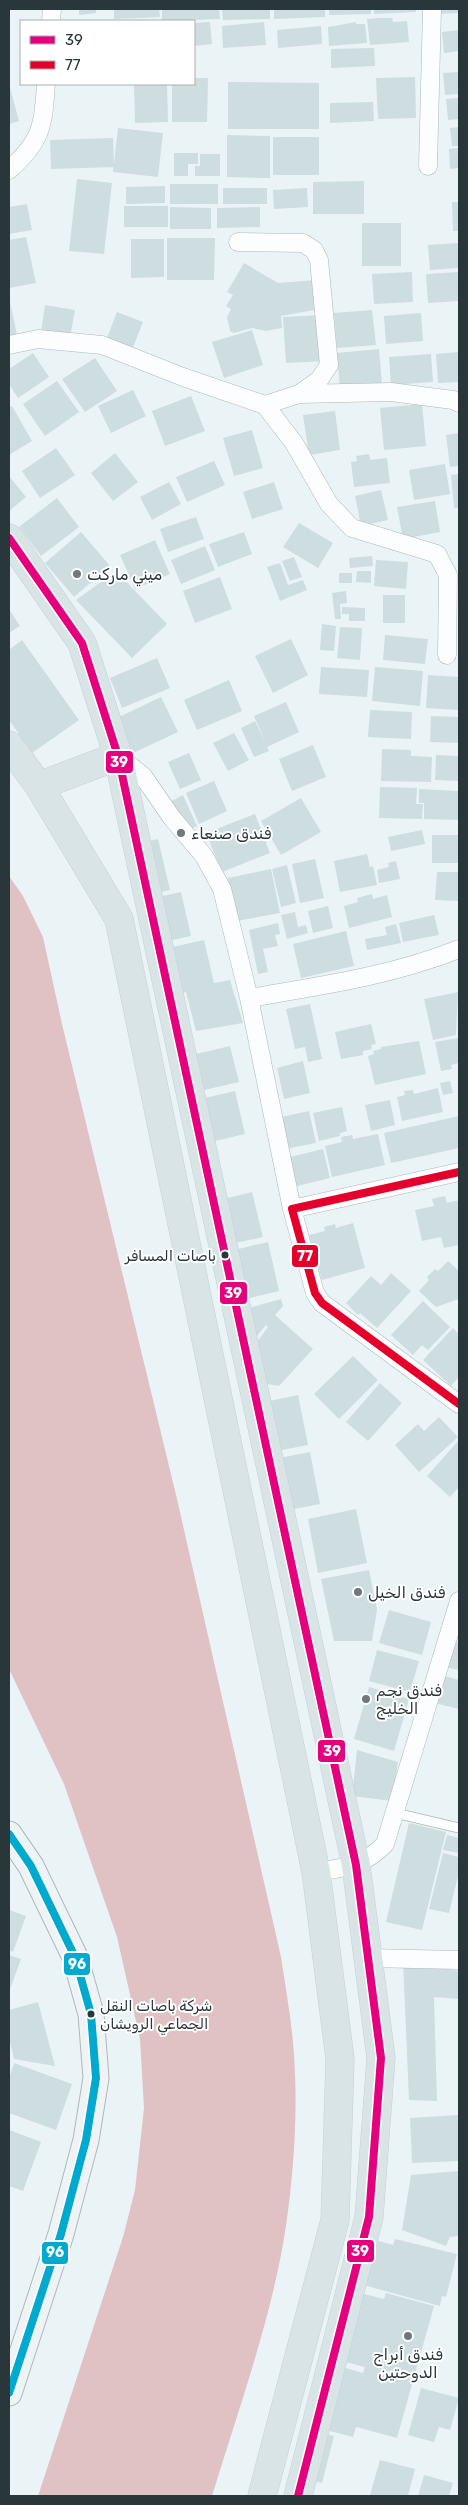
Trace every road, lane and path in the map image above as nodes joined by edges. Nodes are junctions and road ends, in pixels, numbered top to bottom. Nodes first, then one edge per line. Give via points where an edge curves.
1 (432, 9) edge
2 (46, 85) edge
3 (428, 166) dead end
4 (9, 170) edge
5 (238, 242) dead end
6 (9, 345) edge
7 (300, 394) junction
8 (459, 403) edge
9 (265, 405) junction
10 (9, 538) edge
11 (447, 655) dead end
12 (9, 745) edge
13 (118, 756) junction
14 (38, 786) junction
15 (459, 950) edge
16 (249, 998) junction
17 (459, 1172) edge
18 (292, 1209) junction
19 (459, 1404) edge
20 (459, 1601) edge
21 (395, 1813) junction
22 (459, 1828) edge
23 (9, 1834) edge
24 (356, 1865) junction
25 (316, 1872) junction
26 (368, 1958) junction
27 (459, 1960) edge
28 (9, 2393) edge
29 (262, 2496) edge
30 (298, 2496) edge

1 - 3 street
2 - 4 street via 44,124 29,153
5 - 7 street via 303,243 314,250 319,260 329,365 319,380
6 - 9 street via 38,339 102,345
7 - 8 street via 391,392
7 - 9 street
9 - 11 street via 294,443 329,504 352,528 437,554 448,575
10 - 13 highway via 82,643
12 - 14 highway
13 - 14 highway
13 - 16 street via 143,776 204,856 222,889
13 - 24 highway
14 - 25 highway via 119,919
15 - 16 street via 359,980
16 - 18 street
17 - 18 street
18 - 19 street via 315,1293 322,1303
20 - 21 street
21 - 22 lane
21 - 24 street via 385,1844 371,1858
23 - 28 main road via 75,1957 91,2014 96,2078 86,2140 61,2234
24 - 25 street
24 - 26 highway
25 - 29 highway via 340,2059 335,2220
26 - 27 street
26 - 30 highway via 381,2058 369,2217

